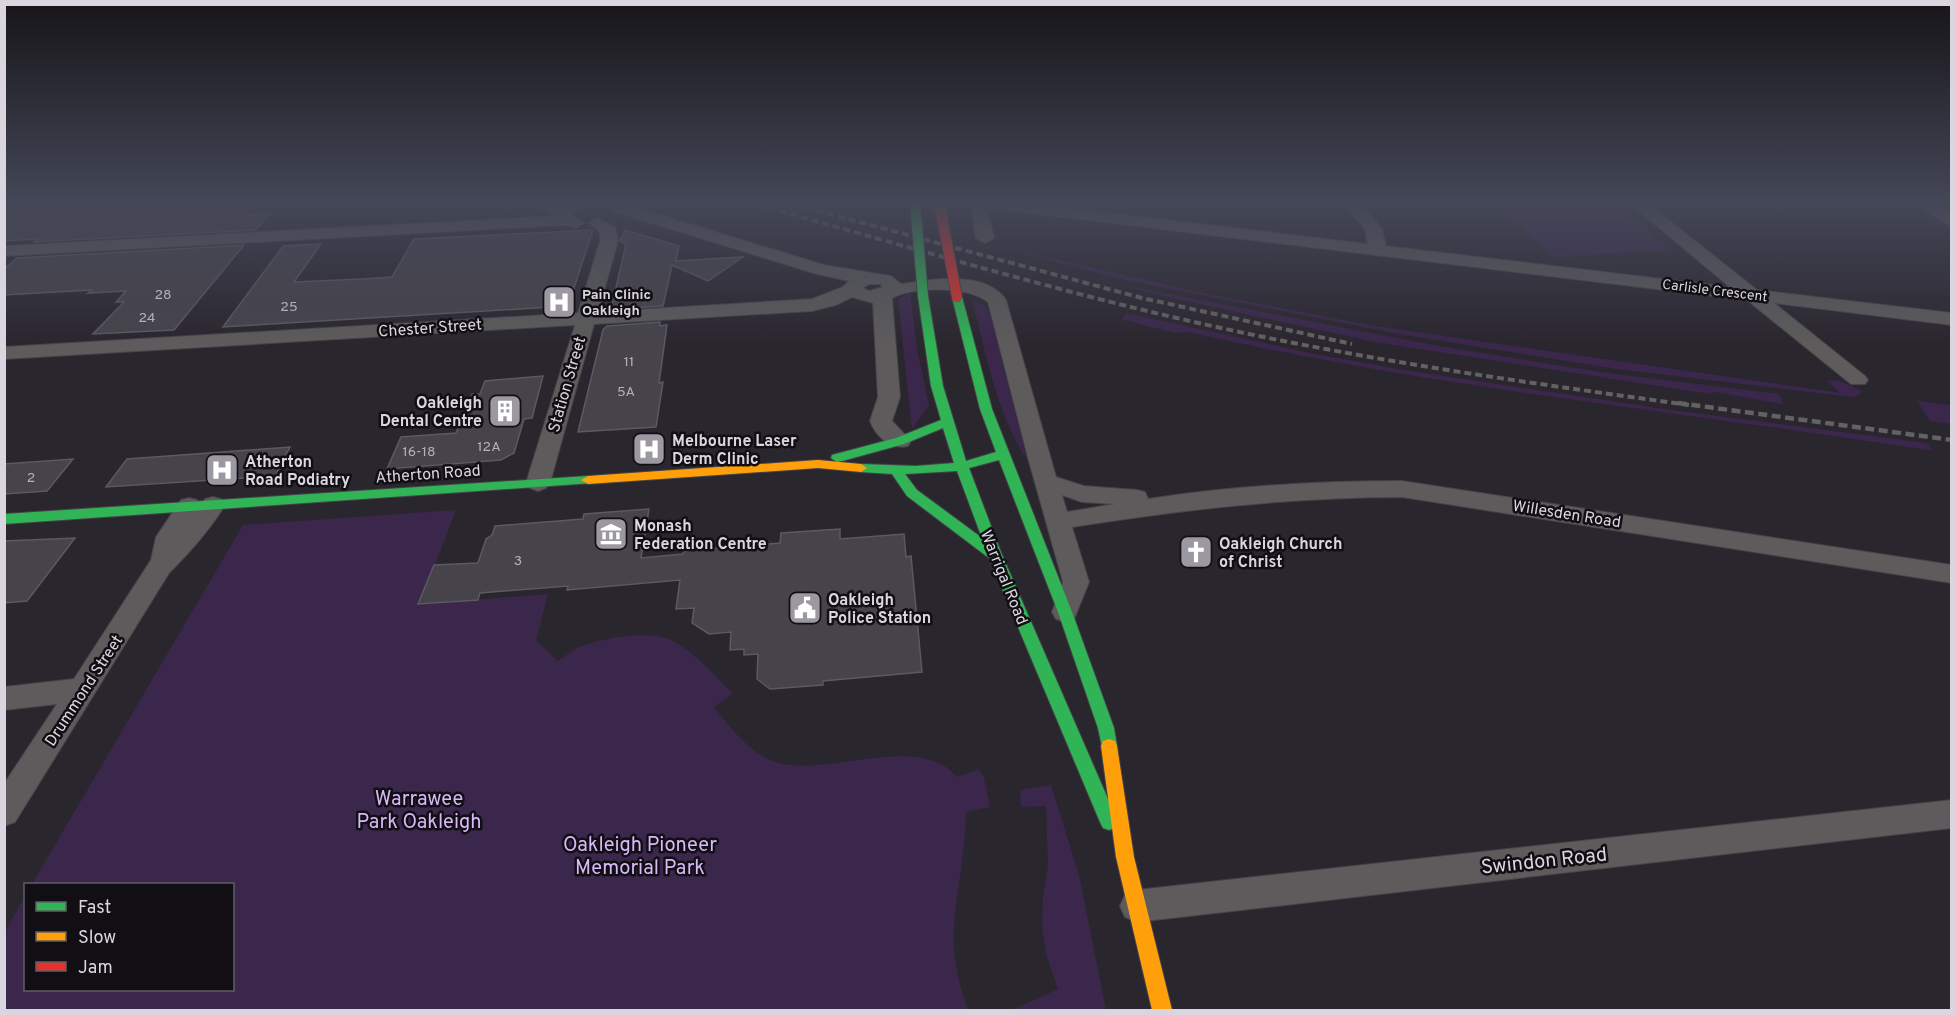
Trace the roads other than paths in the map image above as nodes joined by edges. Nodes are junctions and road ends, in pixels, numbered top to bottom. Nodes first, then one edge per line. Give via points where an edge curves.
1 (26, 249) edge
2 (606, 249) edge
3 (753, 249) edge
4 (928, 249) edge
5 (940, 249) edge
6 (1381, 249) edge
7 (1696, 249) edge
8 (4, 251) edge
9 (856, 285) junction
10 (887, 289) junction
11 (940, 292) junction
12 (1754, 295) junction
13 (585, 317) junction
14 (1952, 319) edge
15 (4, 353) edge
16 (1858, 380) dead end
17 (946, 422) junction
18 (900, 441) junction
19 (1004, 454) junction
20 (818, 464) junction
21 (962, 468) junction
22 (897, 472) junction
23 (1047, 482) junction
24 (538, 483) junction
25 (1181, 502) junction
26 (201, 505) junction
27 (4, 519) edge
28 (1059, 521) junction
29 (994, 555) junction
30 (1952, 574) edge
31 (1065, 612) junction
32 (84, 688) junction
33 (4, 699) edge
34 (4, 812) edge
35 (1952, 814) edge
36 (1125, 857) junction
37 (1137, 906) junction
38 (1162, 1011) edge

1 - 8 street
2 - 13 street, Station Street
3 - 9 street via 822,270 825,276
4 - 11 main road, Warrigal Road, bridge
5 - 11 main road, Warrigal Road, bridge
6 - 12 street, Carlisle Crescent
7 - 12 street
9 - 10 street via 877,277
9 - 13 street, Chester Street via 829,301 812,305
10 - 11 street
10 - 18 street via 889,397 882,421 884,429
11 - 17 main road, Warrigal Road via 931,353
11 - 19 main road, Warrigal Road
11 - 23 street via 976,288 997,300
12 - 14 street, Carlisle Crescent
12 - 16 street
13 - 15 street, Chester Street
13 - 24 street, Station Street
17 - 18 main road, Atherton Road
17 - 21 main road, Warrigal Road
18 - 20 main road, Atherton Road
19 - 21 main road, Atherton Road
19 - 31 main road, Warrigal Road
20 - 22 main road, Atherton Road
20 - 24 main road, Atherton Road
21 - 22 main road, Atherton Road
21 - 29 main road, Warrigal Road
22 - 29 main road via 912,493
23 - 25 street, Willesden Road via 1082,494
23 - 28 street
24 - 26 main road, Atherton Road
25 - 28 street, Willesden Road
25 - 30 street, Willesden Road via 1402,489
26 - 27 main road, Atherton Road
26 - 32 street, Drummond Street via 191,536 160,567
28 - 31 street via 1076,582
29 - 36 main road, Warrigal Road
31 - 36 main road, Warrigal Road via 1106,728
32 - 33 street
32 - 34 street, Drummond Street
35 - 37 street, Swindon Road
36 - 37 main road, Warrigal Road
37 - 38 main road, Warrigal Road

